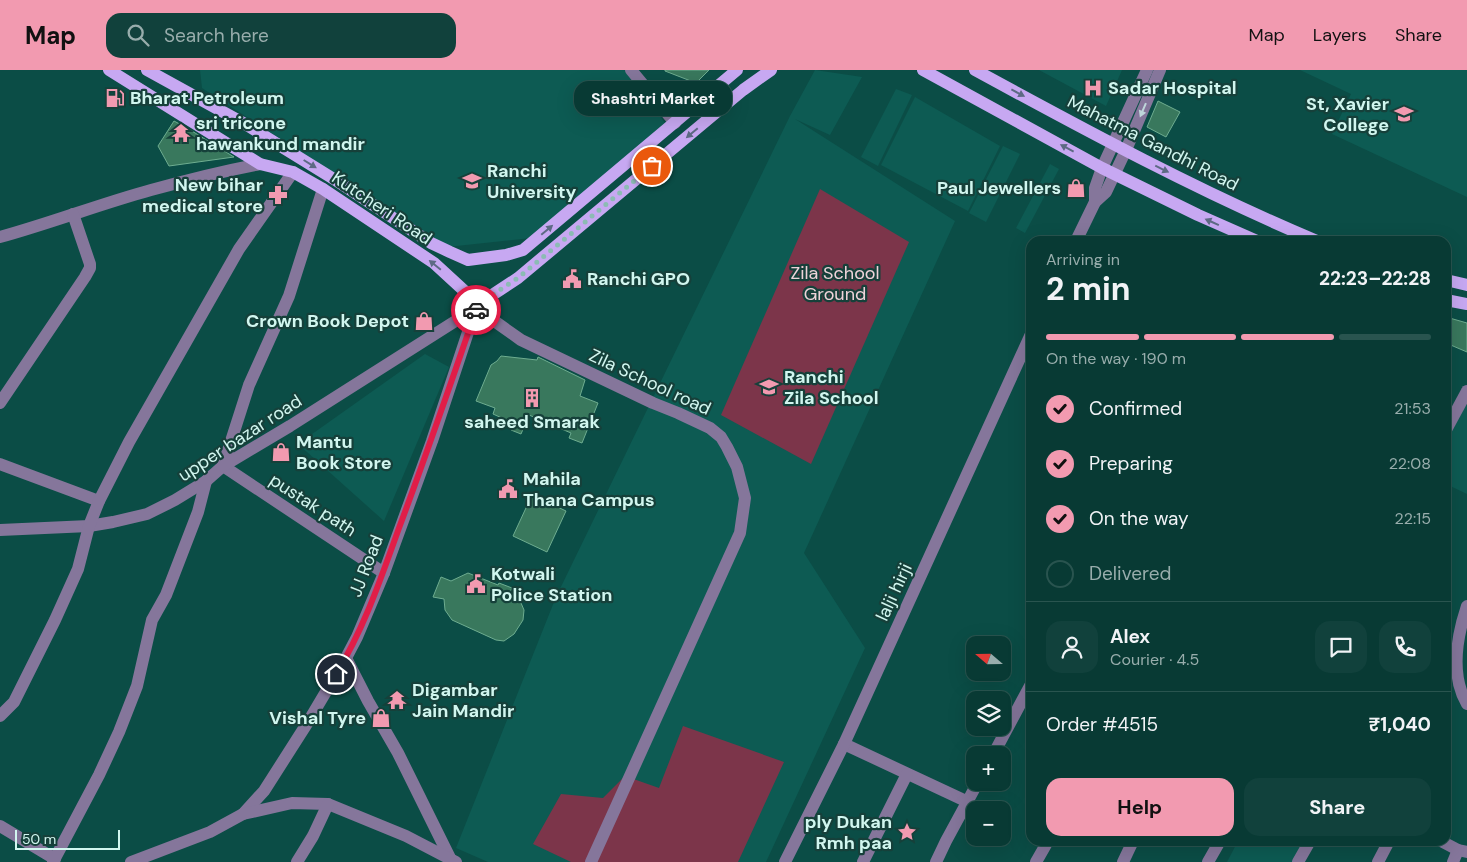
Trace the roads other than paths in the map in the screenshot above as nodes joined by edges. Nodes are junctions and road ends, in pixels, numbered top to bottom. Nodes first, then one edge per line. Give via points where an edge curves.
1 (109, 70) edge
2 (147, 70) edge
3 (631, 70) edge
4 (737, 70) edge
5 (771, 70) edge
6 (923, 70) edge
7 (975, 70) edge
8 (1147, 70) edge
9 (1160, 70) edge
10 (675, 123) junction
11 (1114, 144) junction
12 (1126, 150) junction
13 (260, 164) junction
14 (1102, 168) junction
15 (293, 172) junction
16 (1115, 174) junction
17 (324, 189) junction
18 (1094, 202) junction
19 (73, 214) junction
20 (1078, 236) edge
21 (1242, 236) edge
22 (1305, 236) edge
23 (0, 237) edge
24 (1451, 281) edge
25 (1467, 285) edge
26 (1451, 301) edge
27 (1467, 304) edge
28 (477, 305) junction
29 (1026, 349) edge
30 (1467, 391) edge
31 (0, 403) edge
32 (1451, 421) edge
33 (0, 464) edge
34 (223, 466) junction
35 (206, 481) junction
36 (99, 501) junction
37 (89, 526) junction
38 (0, 530) edge
39 (384, 573) junction
40 (1467, 606) edge
41 (346, 658) junction
42 (1026, 693) edge
43 (1467, 704) edge
44 (0, 716) edge
45 (844, 744) junction
46 (998, 746) edge
47 (907, 774) junction
48 (966, 801) edge
49 (328, 804) junction
50 (966, 806) edge
51 (243, 814) junction
52 (0, 826) edge
53 (1045, 846) edge
54 (1131, 846) edge
55 (1217, 846) edge
56 (1307, 846) edge
57 (1386, 846) edge
58 (1462, 851) edge
59 (54, 860) edge
60 (453, 860) edge
61 (131, 862) edge
62 (297, 862) edge
63 (591, 862) edge
64 (785, 862) edge
65 (863, 862) edge
66 (936, 862) edge
67 (1036, 862) edge
68 (1123, 862) edge
69 (1208, 862) edge
70 (1298, 862) edge
71 (1378, 862) edge
72 (1453, 862) edge

1 - 13 main road, Kutcheri Road
2 -> 10 main road via 245,124 431,243 468,260 523,250
3 - 10 street
4 - 10 main road
5 -> 28 main road via 547,254
14 -> 6 main road
7 -> 11 main road, Mahatma Gandhi Road
8 - 11 street
9 -> 12 street
11 - 12 main road, Mahatma Gandhi Road
11 - 14 street
12 - 16 street
12 -> 22 main road, Mahatma Gandhi Road via 1234,205
13 - 15 main road, Kutcheri Road
13 - 19 street
14 - 16 main road
14 - 18 street
15 - 17 main road, Kutcheri Road
15 - 36 street via 240,249 151,402
16 - 18 street via 1106,192
21 -> 16 main road
28 -> 17 main road, Kutcheri Road via 434,263
17 - 34 street via 289,296 249,385
18 - 20 street
19 - 23 street
19 - 31 street via 90,268
24 - 25 main road
26 - 27 main road
28 - 34 street, upper bazar road
28 - 39 street, JJ Road
28 - 63 street, Zila School road via 521,340 710,428 727,447 737,467 745,498 740,533
29 - 45 street, lalji hirji
30 - 32 street
33 - 36 street
34 - 35 street, upper bazar road
34 - 39 street, pustak path
35 - 37 street, upper bazar road via 147,514
35 - 59 street via 198,512 166,596 152,620 137,686 119,732
36 - 37 street
37 - 38 street, upper bazar road
37 - 44 street via 78,569 55,620 14,702
39 - 41 street, JJ Road
40 - 43 street via 1457,654 1459,685
41 - 51 street, JJ Road via 264,791
41 - 60 street
42 - 46 street
45 - 47 street
45 - 64 street, lalji hirji
47 - 48 street
47 - 65 street
49 - 51 street via 292,803
49 - 60 street via 406,836
49 - 62 street
50 - 66 street
51 - 61 street via 210,832
52 - 59 street
53 - 67 street
54 - 68 street
55 - 69 street
56 - 70 street
57 - 71 street
58 - 72 street

